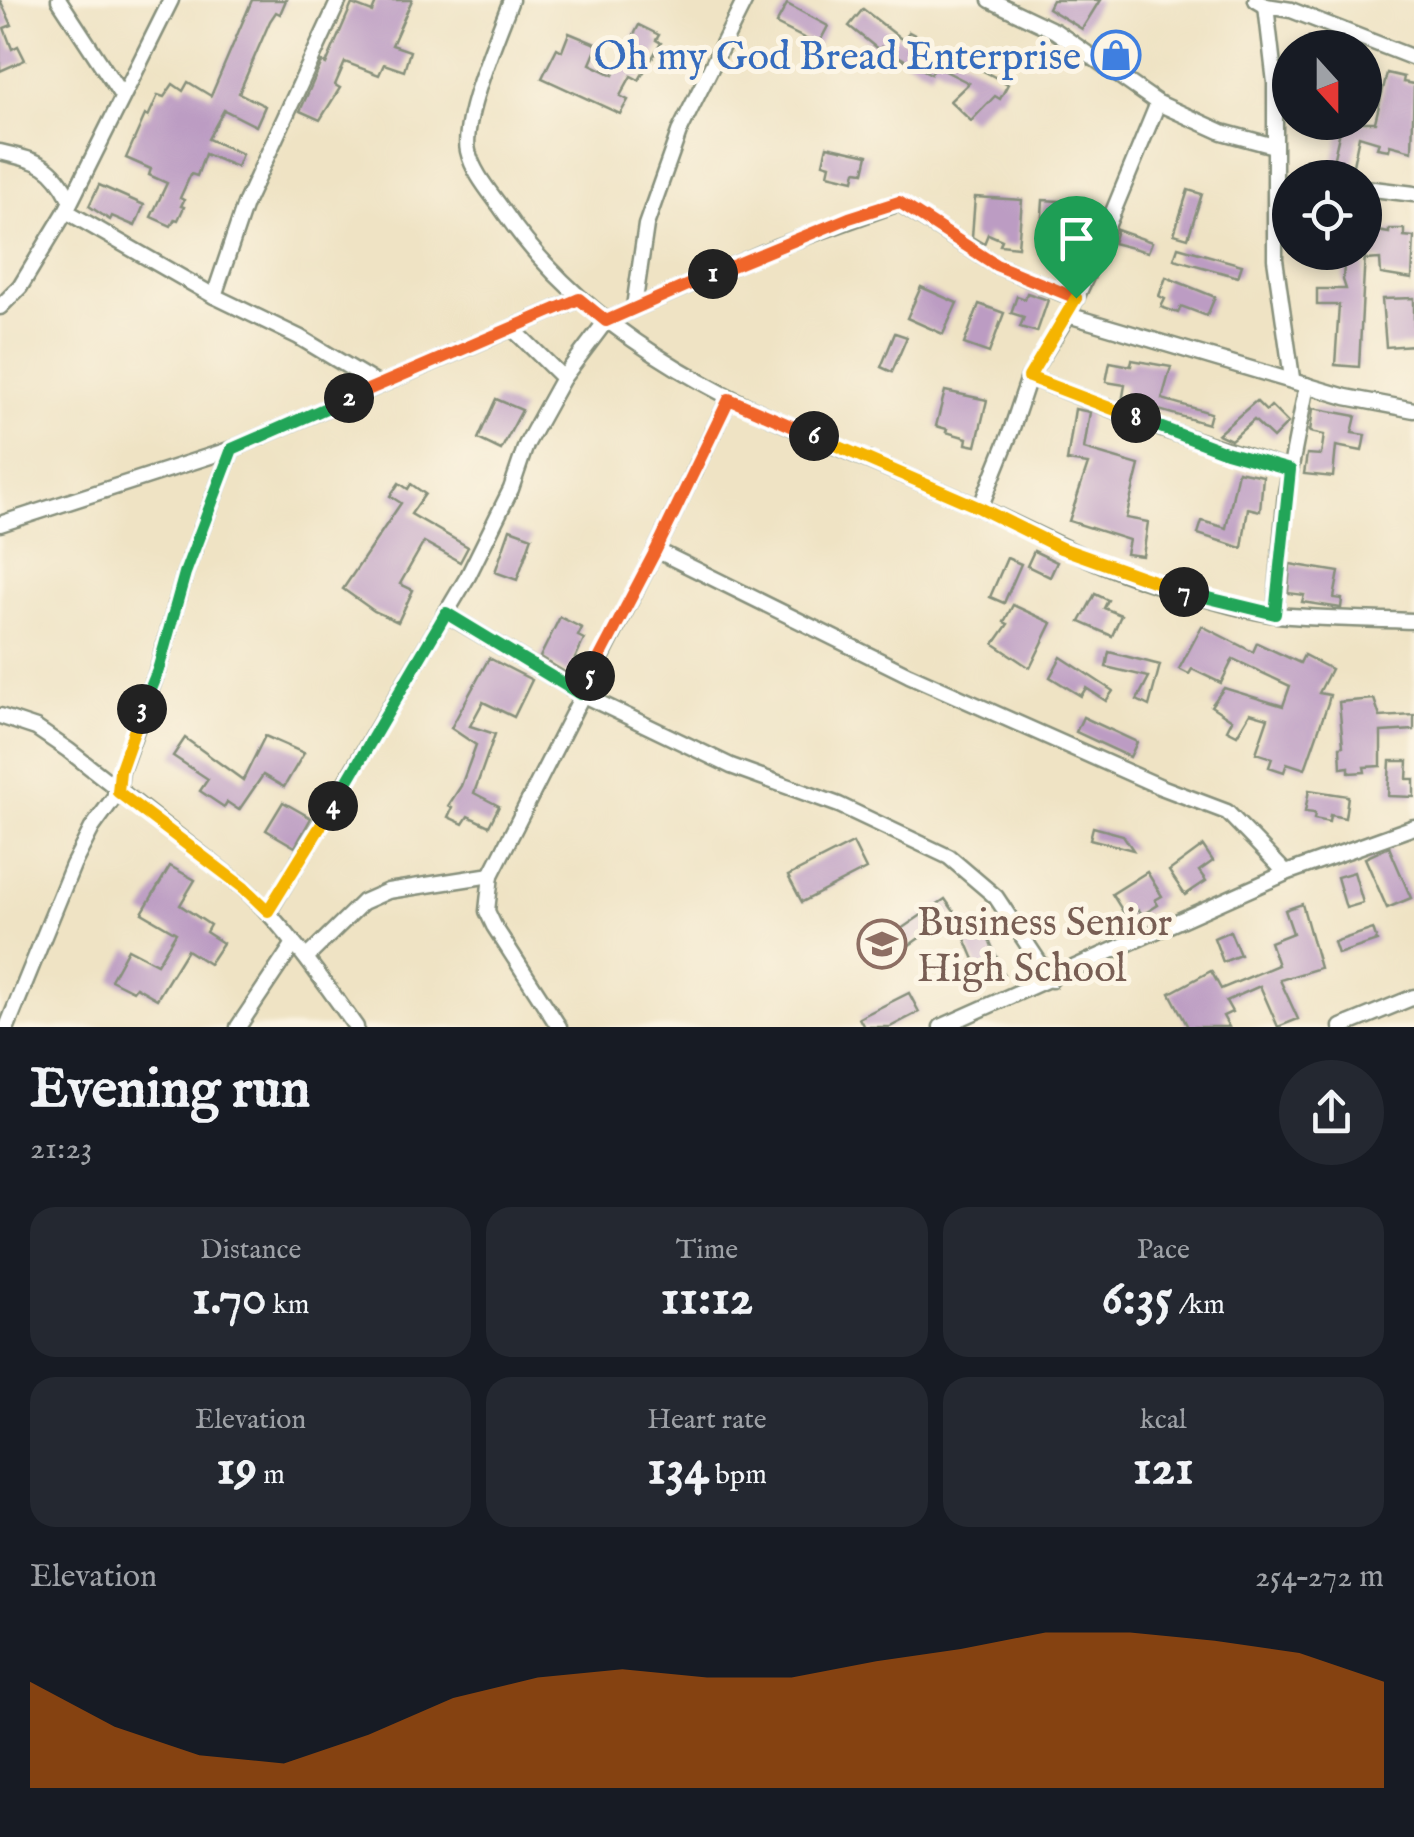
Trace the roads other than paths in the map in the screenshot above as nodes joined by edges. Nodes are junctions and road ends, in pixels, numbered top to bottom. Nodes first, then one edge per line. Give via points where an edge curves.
1 (58, 0) edge
2 (171, 0) edge
3 (338, 0) edge
4 (511, 0) edge
5 (745, 0) edge
6 (990, 0) edge
7 (1261, 3) edge
8 (1414, 58) edge
9 (122, 96) junction
10 (1158, 103) junction
11 (1274, 146) junction
12 (0, 152) edge
13 (1274, 160) edge
14 (1382, 190) edge
15 (1414, 194) edge
16 (68, 205) junction
17 (1277, 270) edge
18 (214, 296) junction
19 (1076, 298) junction
20 (579, 299) junction
21 (0, 307) edge
22 (634, 307) junction
23 (1068, 315) junction
24 (606, 321) junction
25 (512, 328) junction
26 (1029, 377) junction
27 (562, 378) junction
28 (1292, 378) junction
29 (1307, 384) junction
30 (378, 386) junction
31 (729, 399) junction
32 (1414, 410) edge
33 (232, 449) junction
34 (1290, 470) junction
35 (980, 508) junction
36 (0, 524) edge
37 (656, 550) junction
38 (446, 613) junction
39 (1275, 614) junction
40 (1414, 620) edge
41 (580, 694) junction
42 (0, 716) edge
43 (118, 792) junction
44 (1414, 826) edge
45 (1286, 872) junction
46 (491, 875) junction
47 (268, 911) junction
48 (293, 946) junction
49 (307, 957) junction
50 (1051, 980) junction
51 (1414, 997) edge
52 (7, 1027) edge
53 (238, 1027) edge
54 (356, 1027) edge
55 (559, 1027) edge
56 (941, 1027) edge
57 (1341, 1027) edge

1 - 9 street
2 - 9 street
3 - 18 street via 245,204
4 - 20 street via 466,148 521,237
5 - 22 street via 678,132 646,225
6 - 10 street via 1055,31
7 - 8 street
7 - 11 street via 1276,83
9 - 16 street
10 - 11 street
10 - 19 street
11 - 13 street
12 - 16 street via 48,166
14 - 15 street
16 - 18 street
16 - 21 street via 20,287
17 - 28 street
18 - 30 street
19 - 22 street via 996,265 899,202
19 - 23 street
20 - 24 street
20 - 25 street
22 - 24 street
23 - 26 street
23 - 28 street
24 - 27 street
24 - 31 street
25 - 27 street
25 - 30 street
26 - 34 street
26 - 35 street
27 - 38 street
28 - 29 street
29 - 32 street
29 - 34 street
30 - 33 street
31 - 35 street
31 - 37 street
33 - 36 street
33 - 43 street via 185,573
34 - 39 street
35 - 39 street via 1061,548 1170,589
37 - 41 street
37 - 45 street via 909,675 1227,812
38 - 41 street
38 - 47 street
39 - 40 street
41 - 46 street
41 - 50 street via 730,766 839,805 949,857 996,897
42 - 43 street via 36,728
43 - 47 street
43 - 52 street via 73,865
44 - 45 street
45 - 50 street
46 - 49 street via 388,890 363,902
46 - 55 street via 488,911 494,926
47 - 48 street
48 - 49 street
48 - 53 street
49 - 54 street
50 - 56 street
51 - 57 street

